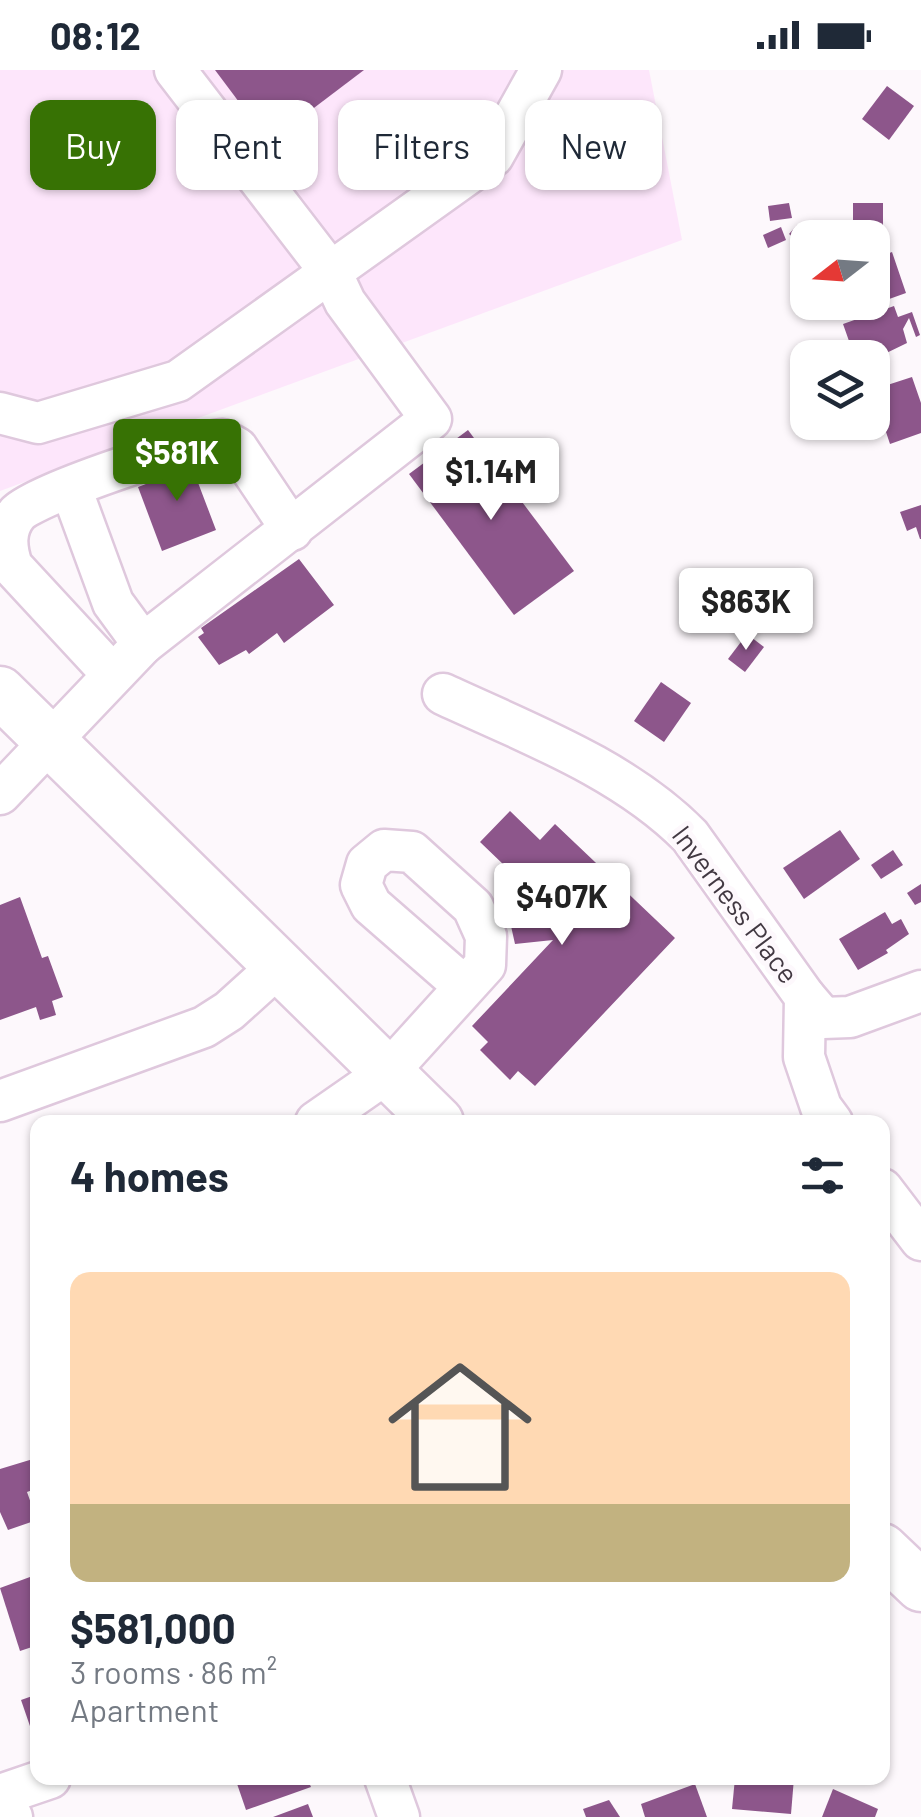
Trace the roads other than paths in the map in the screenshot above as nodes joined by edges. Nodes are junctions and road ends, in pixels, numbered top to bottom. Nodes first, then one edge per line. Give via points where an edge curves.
1 (175, 70) edge
2 (541, 70) edge
3 (332, 274) junction
4 (0, 413) edge
5 (76, 502) dead end
6 (292, 530) junction
7 (143, 644) junction
8 (112, 674) junction
9 (0, 692) edge
10 (443, 694) dead end
11 (50, 742) junction
12 (0, 794) edge
13 (280, 965) junction
14 (464, 988) dead end
15 (921, 991) edge
16 (805, 997) junction
17 (388, 1072) junction
18 (0, 1101) edge
19 (326, 1115) edge
20 (431, 1115) edge
21 (826, 1115) edge
22 (890, 1199) edge
23 (921, 1240) edge
24 (890, 1557) edge
25 (921, 1586) edge
26 (30, 1785) edge
27 (388, 1785) edge
28 (0, 1795) edge
29 (12, 1817) edge
30 (400, 1817) edge

1 - 3 street
2 - 3 street via 493,156
3 - 4 street via 178,381 38,424
3 - 6 street via 345,302 432,418
5 - 7 street via 113,603
6 - 7 street
6 - 8 street via 236,448 223,440 108,473 18,512 8,528 12,566
7 - 8 street
8 - 11 street
9 - 11 main road
10 - 16 street, Inverness Place via 550,743 668,813
11 - 12 street
11 - 13 main road
13 - 17 main road
13 - 18 street via 204,1026
14 - 17 street
15 - 16 street via 850,1017 823,1018
16 - 21 street, Inverness Place via 804,1056
17 - 19 street
17 - 20 main road
22 - 23 street
24 - 25 main road
26 - 28 street
27 - 30 street
28 - 29 street

